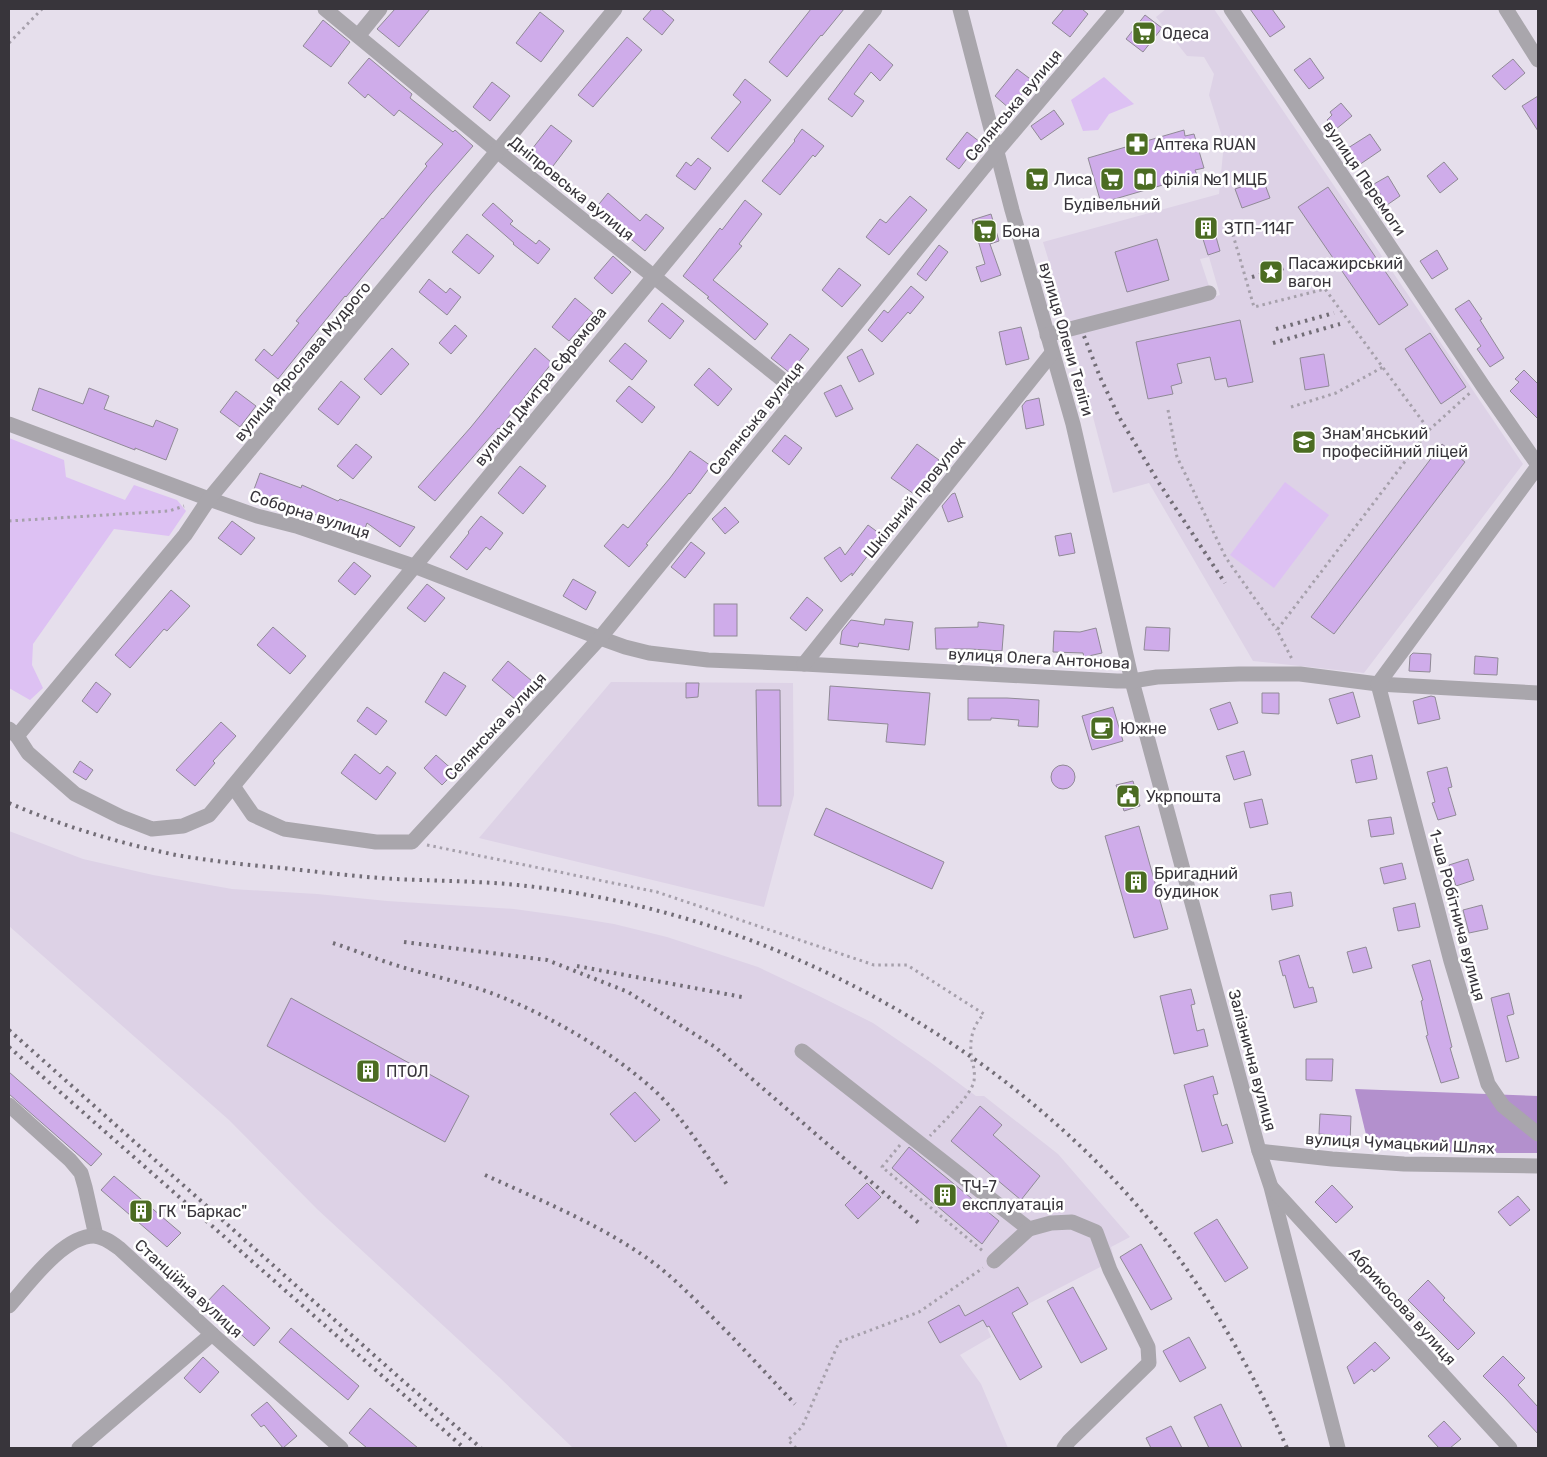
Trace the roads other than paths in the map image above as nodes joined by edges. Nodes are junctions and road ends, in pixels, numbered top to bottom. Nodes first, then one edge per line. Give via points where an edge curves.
1 (325, 9) edge
2 (380, 9) edge
3 (615, 9) edge
4 (875, 9) edge
5 (960, 9) edge
6 (1117, 9) edge
7 (1231, 9) edge
8 (1506, 9) edge
9 (358, 36) junction
10 (1538, 60) edge
11 (497, 151) junction
12 (997, 151) junction
13 (654, 276) junction
14 (1209, 292) dead end
15 (1047, 335) junction
16 (1052, 352) junction
17 (799, 393) junction
18 (9, 424) edge
19 (1538, 465) edge
20 (209, 499) junction
21 (414, 566) junction
22 (600, 638) junction
23 (804, 664) junction
24 (1132, 681) junction
25 (1378, 684) junction
26 (1538, 693) edge
27 (13, 732) edge
28 (233, 786) junction
29 (802, 1051) dead end
30 (9, 1105) edge
31 (1538, 1134) edge
32 (1260, 1151) junction
33 (1538, 1166) edge
34 (1270, 1187) junction
35 (1029, 1229) junction
36 (96, 1236) junction
37 (994, 1261) road end
38 (9, 1306) edge
39 (212, 1334) junction
40 (79, 1448) edge
41 (341, 1448) edge
42 (1064, 1448) edge
43 (1338, 1448) edge
44 (1510, 1448) edge

1 - 9 street, Дніпровська вулиця
2 - 9 street
3 - 11 street, вулиця Ярослава Мудрого
4 - 13 street, вулиця Дмитра Єфремова
5 - 12 street, вулиця Олени Теліги
6 - 12 street, Селянська вулиця
7 - 19 street, вулиця Перемоги
8 - 10 street
9 - 11 street, Дніпровська вулиця
11 - 13 street, Дніпровська вулиця
11 - 20 street, вулиця Ярослава Мудрого
12 - 15 street, вулиця Олени Теліги
12 - 17 street, Селянська вулиця
13 - 17 street, Дніпровська вулиця
13 - 21 street, вулиця Дмитра Єфремова
14 - 15 street
15 - 16 street, вулиця Олени Теліги
16 - 23 street, Шкільний провулок
16 - 24 street, вулиця Олени Теліги via 1073,424
17 - 22 street, Селянська вулиця
18 - 20 street, Соборна вулиця
19 - 25 street
20 - 21 street, Соборна вулиця
20 - 27 street, вулиця Ярослава Мудрого via 186,535
21 - 22 street, Соборна вулиця
21 - 28 street, вулиця Дмитра Єфремова
22 - 23 street, вулиця Олега Антонова via 674,657
22 - 28 street, Селянська вулиця via 412,842 376,842 284,829 253,815
23 - 24 street, вулиця Олега Антонова
24 - 25 street, вулиця Олега Антонова via 1239,674 1300,674
24 - 32 street, Залізнична вулиця
25 - 26 street, вулиця Олега Антонова
25 - 31 street, 1-ша Робітнича вулиця via 1451,961 1488,1084 1502,1106
27 - 28 street, вулиця Дмитра Єфремова via 28,753 76,794 152,829 183,826 209,815
29 - 35 street
30 - 36 street via 80,1173
32 - 33 street, вулиця Чумацький Шлях via 1404,1164
32 - 34 street, Залізнична вулиця
34 - 43 street, Залізнична вулиця
34 - 44 street, Абрикосова вулиця
35 - 37 street
35 - 42 street via 1072,1222 1096,1232 1110,1270 1148,1347 1149,1363
36 - 38 street via 81,1238 66,1246
36 - 39 street, Станційна вулиця via 119,1248
39 - 40 street
39 - 41 street, Станційна вулиця

